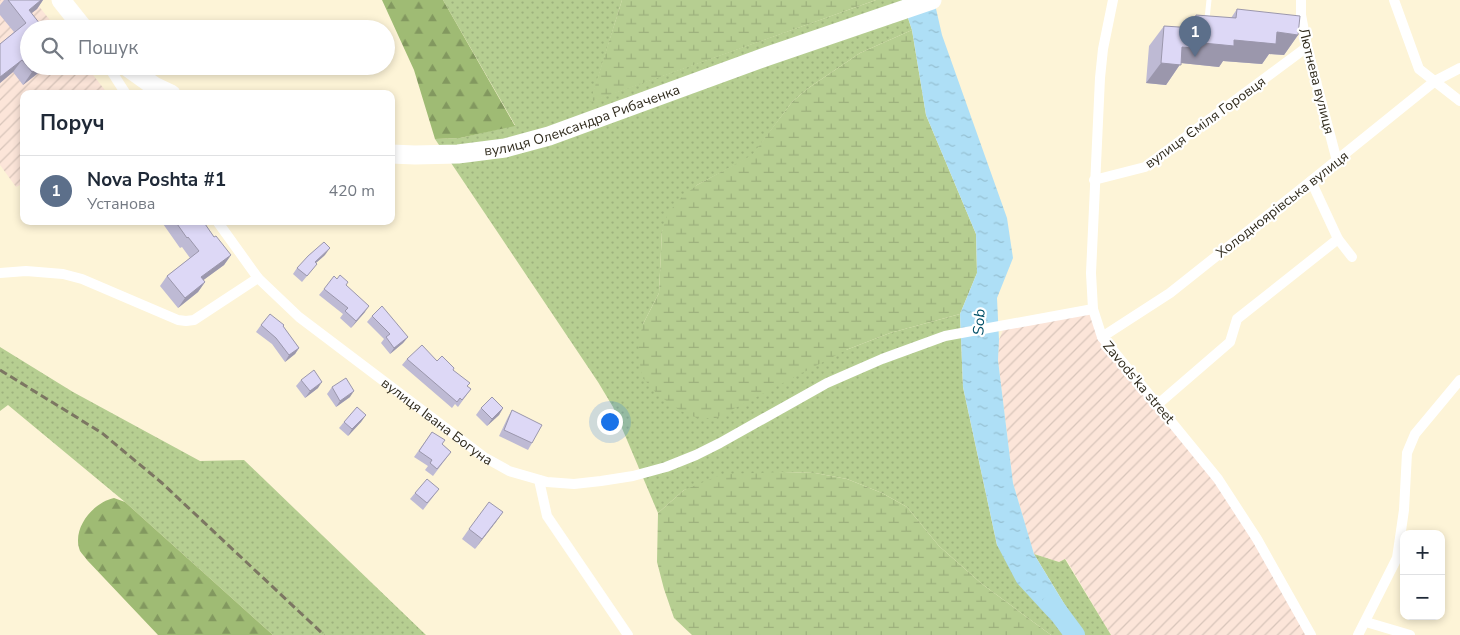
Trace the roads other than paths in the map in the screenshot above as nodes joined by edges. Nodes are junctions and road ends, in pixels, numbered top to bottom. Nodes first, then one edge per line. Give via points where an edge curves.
1 (61, 0) edge
2 (932, 0) edge
3 (1113, 0) edge
4 (1209, 0) edge
5 (1301, 0) edge
6 (1394, 0) edge
7 (1207, 19) edge
8 (77, 20) edge
9 (1307, 47) junction
10 (1460, 68) edge
11 (114, 75) edge
12 (139, 75) edge
13 (1436, 81) junction
14 (123, 90) edge
15 (162, 90) edge
16 (1460, 101) edge
17 (395, 154) edge
18 (1337, 161) junction
19 (1094, 180) junction
20 (1312, 182) junction
21 (220, 225) edge
22 (1338, 239) junction
23 (1352, 257) dead end
24 (0, 273) edge
25 (258, 278) junction
26 (1093, 309) junction
27 (1102, 337) junction
28 (1460, 380) edge
29 (1157, 405) junction
30 (538, 480) junction
31 (1366, 622) junction
32 (628, 635) edge
33 (1311, 635) edge
34 (1358, 635) edge
35 (1410, 635) edge

1 - 8 highway
2 - 17 highway, вулиця Олександра Рибаченка via 549,136 514,146 458,154
3 - 19 street, Zavods'ka street via 1103,49
4 - 7 lane
5 - 9 street, Лютнева вулиця
6 - 13 street via 1419,69
9 - 18 street, Лютнева вулиця
9 - 19 street, вулиця Єміля Горовця via 1145,167
10 - 13 street, Холодноярівська вулиця
11 - 14 street
12 - 15 highway
13 - 16 street
13 - 18 street, Холодноярівська вулиця
18 - 20 street, Холодноярівська вулиця
19 - 26 street, Zavods'ka street
20 - 22 street
20 - 27 street, Холодноярівська вулиця via 1170,293
21 - 25 street, вулиця Івана Богуна
22 - 23 street
22 - 29 street via 1237,319 1230,342
24 - 25 street via 63,274 186,321 194,320
25 - 30 street, вулиця Івана Богуна via 304,321 484,457 509,471
26 - 27 street, Zavods'ka street
26 - 30 street, вулиця Івана Богуна via 945,336 854,370 720,443 666,467 633,476 574,484
27 - 29 street, Zavods'ka street
28 - 31 street via 1415,434 1407,452 1397,558
29 - 33 street, Zavods'ka street via 1240,510
30 - 32 street via 546,516
31 - 34 street
31 - 35 street

